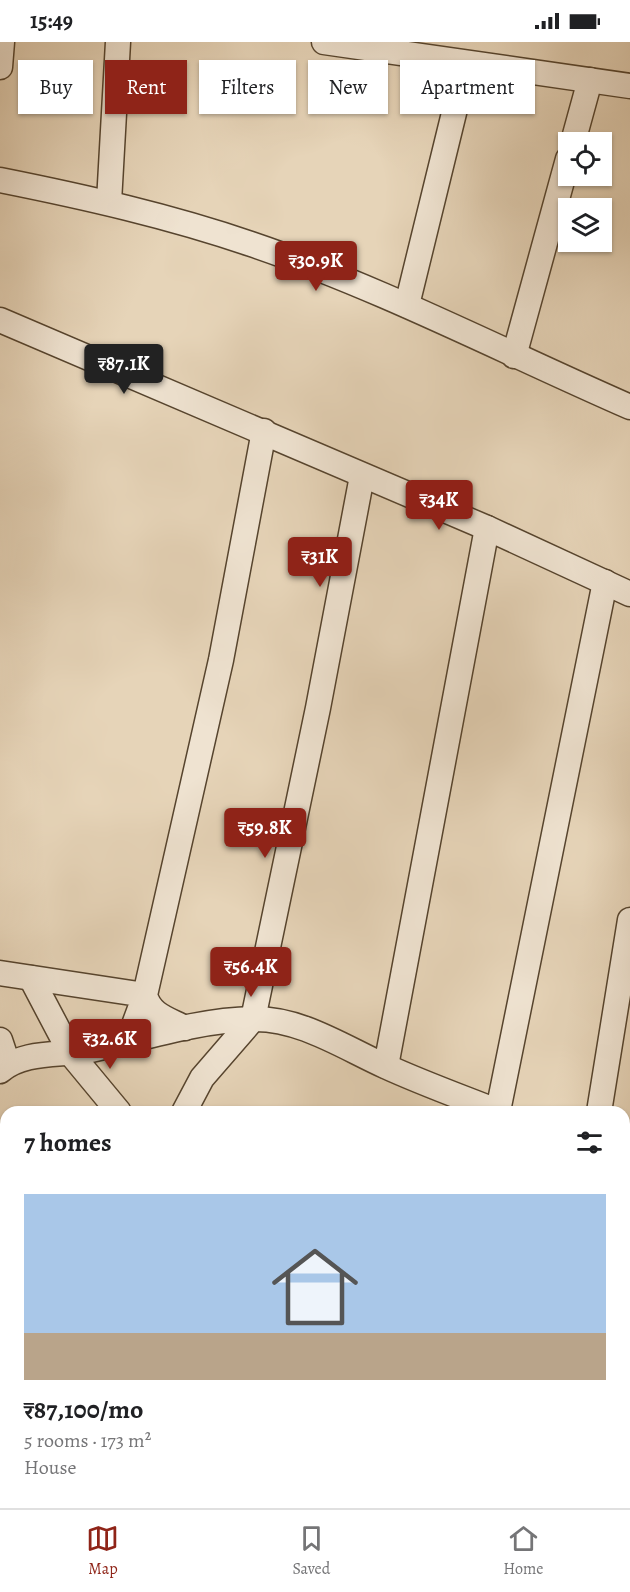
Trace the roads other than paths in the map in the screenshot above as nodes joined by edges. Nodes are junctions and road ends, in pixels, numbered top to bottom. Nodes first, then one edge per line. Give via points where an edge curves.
1 (2, 42) edge
2 (118, 42) edge
3 (324, 42) edge
4 (440, 60) edge
5 (0, 67) edge
6 (535, 73) edge
7 (590, 80) junction
8 (630, 86) edge
9 (454, 114) edge
10 (576, 132) edge
11 (0, 180) edge
12 (561, 186) edge
13 (109, 202) junction
14 (407, 305) junction
15 (0, 320) edge
16 (514, 356) junction
17 (630, 407) edge
18 (264, 431) junction
19 (362, 476) junction
20 (487, 528) junction
21 (605, 582) junction
22 (630, 594) edge
23 (630, 920) edge
24 (0, 973) edge
25 (31, 978) junction
26 (145, 995) junction
27 (253, 1019) junction
28 (184, 1028) junction
29 (0, 1040) edge
30 (128, 1041) junction
31 (71, 1054) junction
32 (386, 1066) junction
33 (4, 1067) edge
34 (114, 1106) edge
35 (187, 1106) edge
36 (486, 1106) edge
37 (500, 1106) edge
38 (600, 1106) edge

1 - 5 street
2 - 13 street
3 - 4 street
6 - 7 street
7 - 8 street
7 - 10 street
9 - 14 street
11 - 13 street
12 - 16 street
13 - 14 street via 251,244
14 - 16 street
15 - 18 street
16 - 17 street
18 - 19 street
18 - 26 street via 220,660
19 - 20 street
19 - 27 street
20 - 21 street
20 - 32 street
21 - 22 street
21 - 37 street
23 - 38 street
24 - 25 street
25 - 26 street
25 - 31 street
26 - 28 street via 150,1008
26 - 30 street
27 - 28 street
27 - 32 street via 281,1021 326,1037
27 - 35 street via 202,1078
28 - 30 street
29 - 33 street
30 - 31 street
31 - 33 street via 48,1053
31 - 34 street
32 - 36 street

